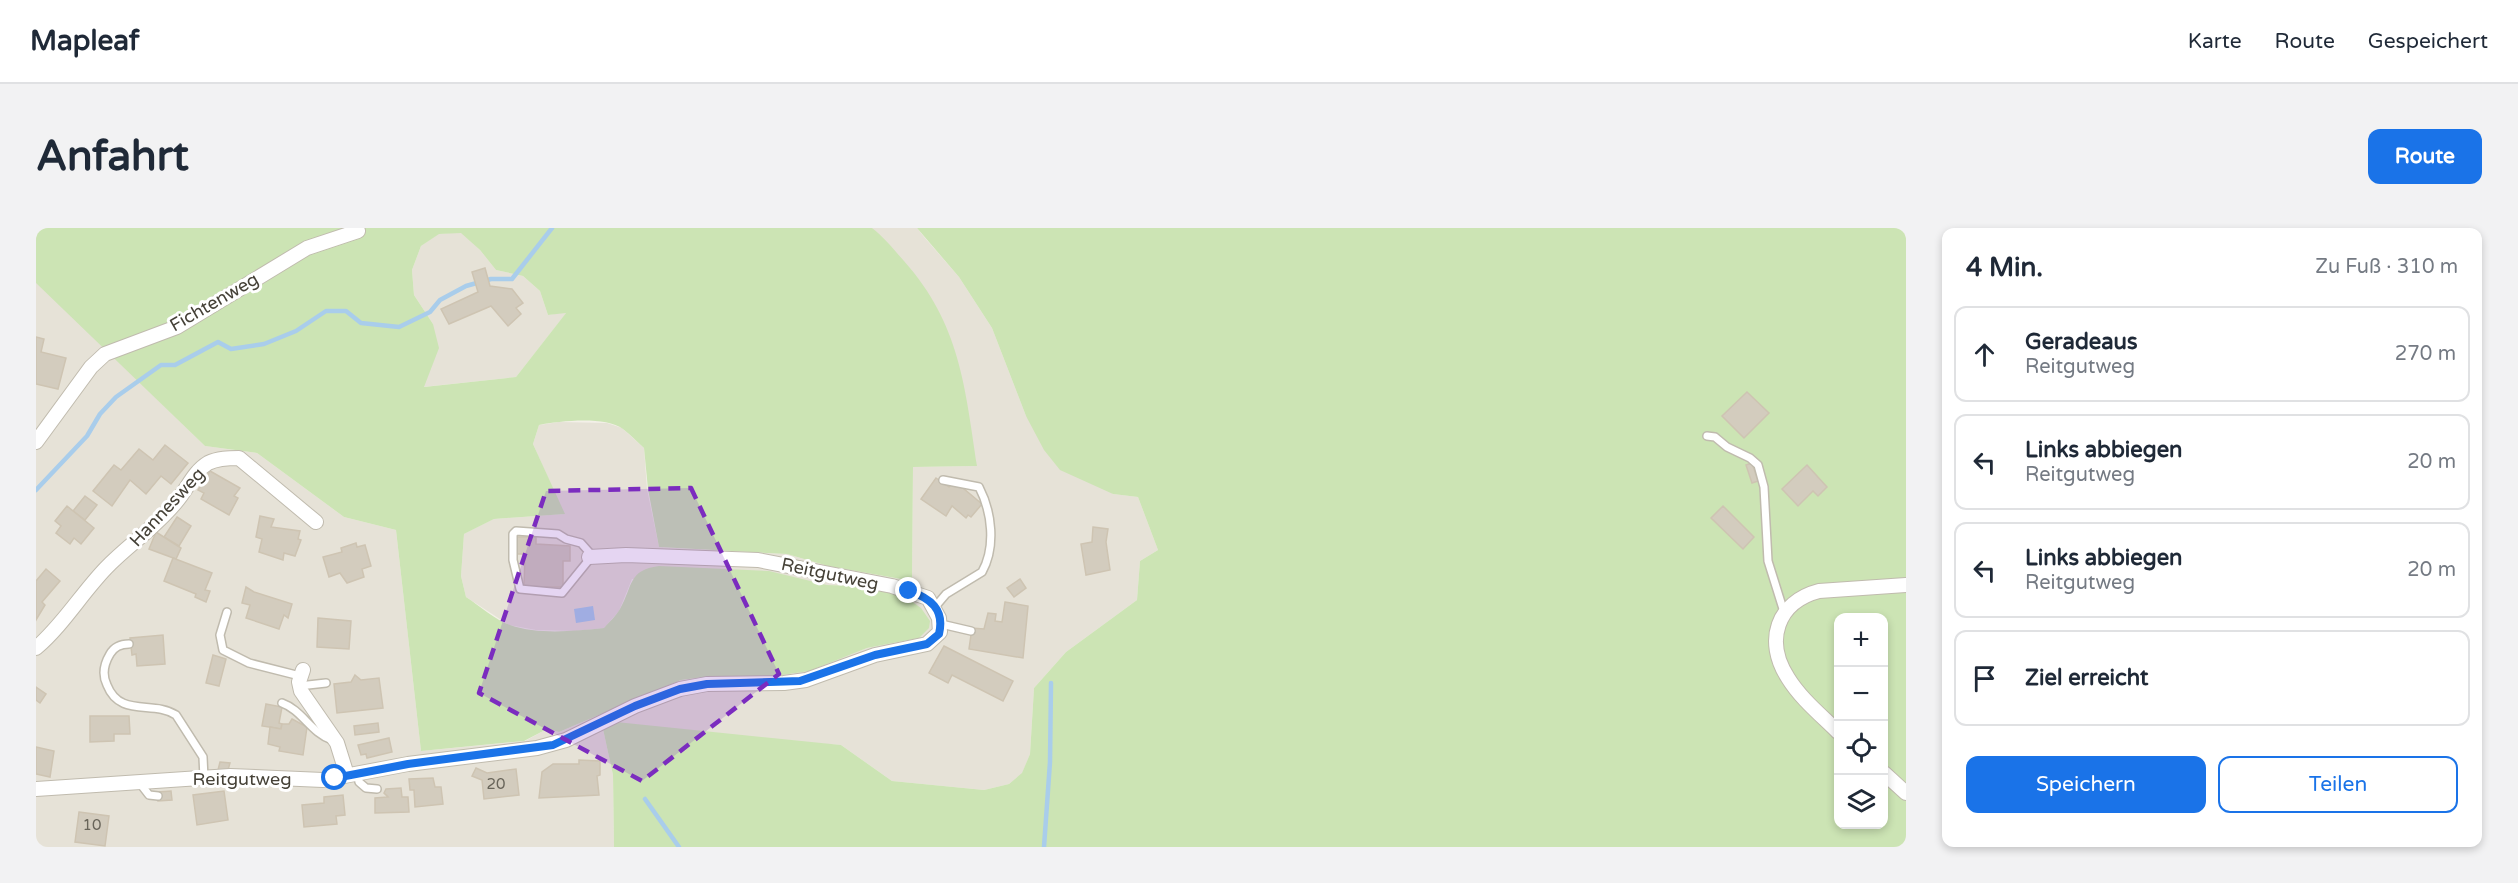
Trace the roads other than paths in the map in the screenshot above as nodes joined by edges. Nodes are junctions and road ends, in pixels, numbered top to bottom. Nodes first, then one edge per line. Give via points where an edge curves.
1 (358, 231) dead end
2 (1707, 436) dead end
3 (36, 442) edge
4 (943, 480) dead end
5 (316, 522) dead end
6 (589, 557) junction
7 (1906, 585) edge
8 (935, 607) junction
9 (227, 612) dead end
10 (1784, 612) junction
11 (941, 624) junction
12 (971, 631) dead end
13 (129, 644) dead end
14 (36, 648) edge
15 (301, 677) junction
16 (326, 683) dead end
17 (282, 703) dead end
18 (1834, 727) edge
19 (335, 740) junction
20 (352, 774) junction
21 (1886, 775) edge
22 (204, 778) junction
23 (139, 782) junction
24 (36, 789) edge
25 (377, 789) dead end
26 (1906, 793) edge
27 (158, 796) dead end

1 - 3 street, Fichtenweg via 307,248 186,322 105,354
2 - 10 lane via 1715,437 1758,465 1764,488 1768,561
4 - 8 lane via 979,487 989,518 990,549 982,572 946,594
5 - 14 street, Hannesweg via 239,458 207,464 177,502 106,567
6 - 6 lane via 562,593 523,590 518,587 513,560 513,534 558,534 581,543
6 - 8 street, Reitgutweg via 758,560 900,589 926,596
7 - 10 street via 1819,591 1806,594
8 - 11 street
9 - 15 lane via 220,635 224,650 249,663
10 - 18 street via 1777,630 1782,667 1798,692
11 - 12 lane
11 - 20 street, Reitgutweg via 939,634 927,644 867,657 813,678 688,687 643,703 553,745
13 - 22 lane via 113,649 105,663 104,679 109,691 126,706 176,715 203,757
15 - 16 lane
15 - 19 street via 303,696
17 - 19 lane via 321,735
19 - 20 street
20 - 22 street, Reitgutweg via 312,780 268,776
20 - 25 lane via 366,788
21 - 26 street
22 - 23 street, Reitgutweg
23 - 24 street, Reitgutweg
23 - 27 lane via 149,795

